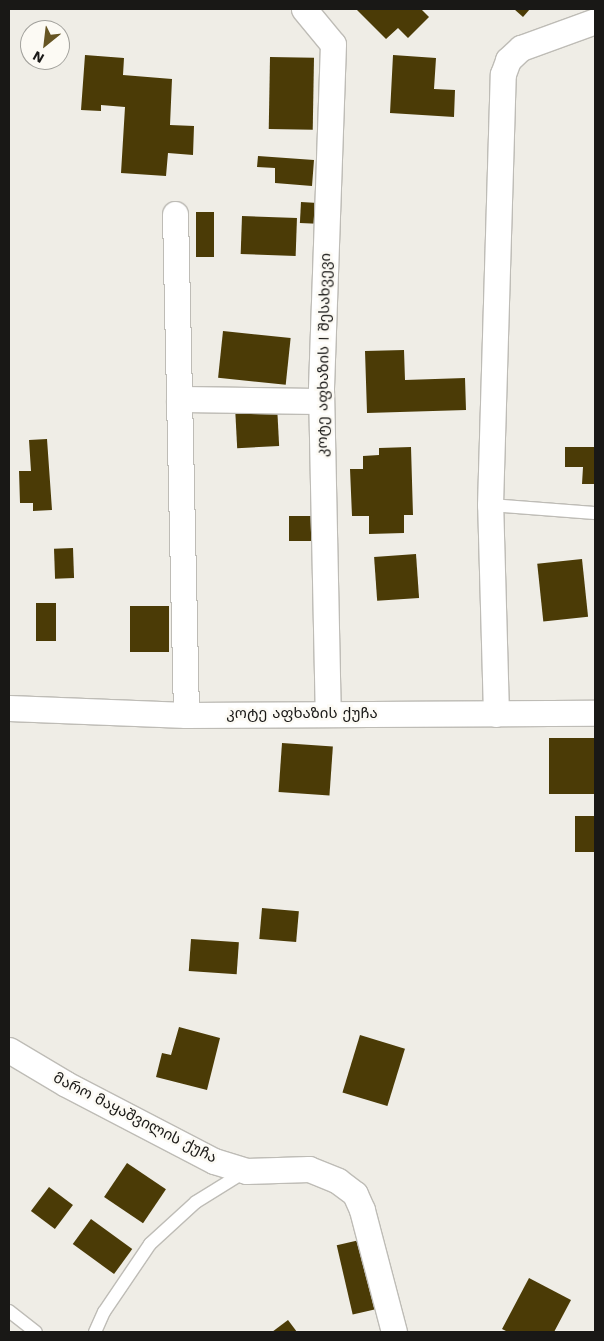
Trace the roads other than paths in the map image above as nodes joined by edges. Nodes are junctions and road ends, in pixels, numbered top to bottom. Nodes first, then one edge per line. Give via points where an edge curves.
1 (304, 9) edge
2 (595, 21) edge
3 (175, 214) dead end
4 (179, 399) junction
5 (321, 401) junction
6 (490, 505) junction
7 (595, 513) edge
8 (9, 708) edge
9 (328, 713) junction
10 (595, 713) edge
11 (496, 714) junction
12 (186, 715) junction
13 (9, 1050) edge
14 (246, 1171) junction
15 (9, 1312) edge
16 (36, 1332) edge
17 (95, 1332) edge
18 (394, 1332) edge

1 - 5 street, კოტე აფხაზის I შესახვევი via 333,44
2 - 6 street via 521,48 508,60 503,74
3 - 4 street
4 - 5 street
4 - 12 street
5 - 9 street, კოტე აფხაზის I შესახვევი
6 - 7 lane
6 - 11 street
8 - 12 street, კოტე აფხაზის ქუჩა
9 - 11 street, კოტე აფხაზის ქუჩა
9 - 12 street, კოტე აფხაზის ქუჩა
10 - 11 street, კოტე აფხაზის ქუჩა
13 - 14 street, მარო მაყაშვილის ქუჩა via 66,1084 192,1150
14 - 17 lane via 196,1202 150,1244 104,1312
14 - 18 street, მარო მაყაშვილის ქუჩა via 309,1169 338,1181 355,1194
15 - 16 lane

